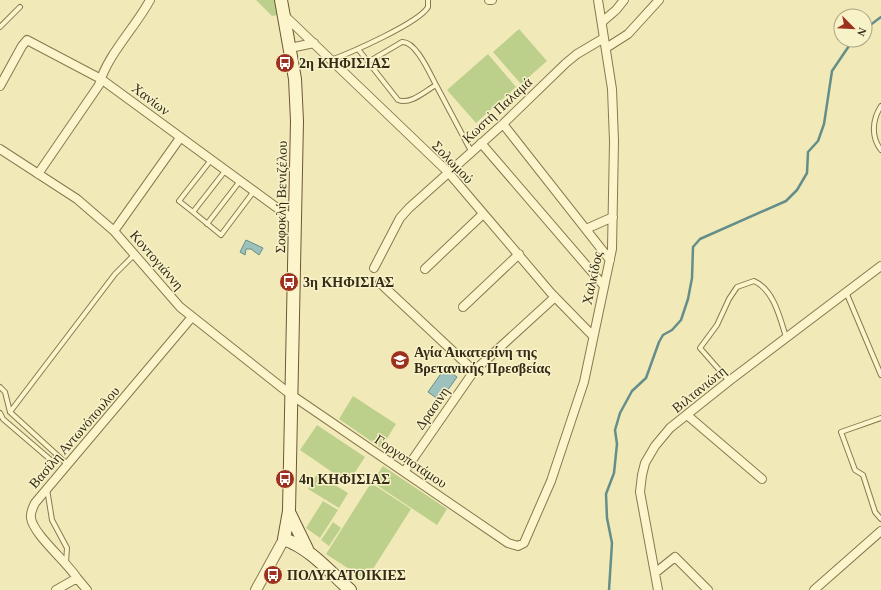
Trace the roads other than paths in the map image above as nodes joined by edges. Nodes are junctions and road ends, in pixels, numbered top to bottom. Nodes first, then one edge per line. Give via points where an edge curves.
1 (150, 0) edge
2 (281, 0) edge
3 (428, 0) edge
4 (598, 0) edge
5 (624, 0) edge
6 (659, 0) edge
7 (20, 7) dead end
8 (284, 15) junction
9 (602, 22) junction
10 (0, 27) edge
11 (604, 38) junction
12 (314, 43) junction
13 (290, 48) junction
14 (606, 48) junction
15 (358, 50) junction
16 (330, 60) junction
17 (368, 62) junction
18 (101, 79) junction
19 (436, 85) junction
20 (0, 86) edge
21 (881, 106) edge
22 (503, 124) junction
23 (180, 138) junction
24 (480, 143) junction
25 (0, 149) edge
26 (881, 150) edge
27 (471, 151) junction
28 (211, 160) junction
29 (226, 171) junction
30 (448, 172) junction
31 (38, 174) junction
32 (240, 182) junction
33 (254, 191) junction
34 (193, 212) junction
35 (483, 214) junction
36 (613, 217) junction
37 (295, 221) junction
38 (207, 224) junction
39 (586, 230) junction
40 (114, 231) junction
41 (135, 254) junction
42 (519, 254) junction
43 (610, 260) junction
44 (881, 266) edge
45 (374, 268) dead end
46 (425, 269) dead end
47 (380, 283) dead end
48 (604, 286) junction
49 (846, 292) junction
50 (555, 297) junction
51 (463, 307) dead end
52 (192, 317) junction
53 (593, 336) junction
54 (786, 337) junction
55 (474, 372) junction
56 (881, 375) edge
57 (729, 381) junction
58 (0, 387) edge
59 (290, 394) junction
60 (10, 412) junction
61 (0, 414) edge
62 (686, 415) junction
63 (881, 418) edge
64 (52, 460) dead end
65 (67, 464) junction
66 (404, 472) junction
67 (762, 479) dead end
68 (46, 487) junction
69 (289, 511) junction
70 (880, 516) edge
71 (881, 531) edge
72 (284, 539) junction
73 (518, 546) joint
74 (308, 551) junction
75 (66, 562) junction
76 (655, 573) junction
77 (77, 578) junction
78 (56, 590) edge
79 (87, 590) edge
80 (256, 590) edge
81 (350, 590) edge
82 (658, 590) edge
83 (708, 590) edge
84 (814, 590) edge

1 - 18 street via 104,70
2 - 8 main road, Σοφοκλή Βενιζέλου
3 - 15 lane via 428,7 420,16
4 - 9 street, Χαλκίδος
5 - 9 street
6 - 14 street via 628,34
7 - 10 lane
8 - 12 street, Σολωμού
8 - 13 main road, Σοφοκλή Βενιζέλου
9 - 11 street, Χαλκίδος
11 - 14 street, Χαλκίδος
11 - 22 street, Κωστή Παλαμά via 566,63
12 - 13 street
12 - 16 street, Σολωμού
13 - 37 main road, Σοφοκλή Βενιζέλου via 297,104
14 - 36 street, Χαλκίδος via 612,89
15 - 16 lane
15 - 17 lane
16 - 30 street, Σολωμού
17 - 19 lane via 398,100 410,101
17 - 19 lane via 402,42 407,42 412,44
18 - 20 street, Χανίων via 27,40
18 - 23 street, Χανίων
18 - 31 street
19 - 27 lane
21 - 26 lane via 873,130
22 - 24 street, Κωστή Παλαμά
22 - 39 street
23 - 28 street, Χανίων
23 - 40 street
24 - 27 street, Κωστή Παλαμά
24 - 48 street
25 - 31 street, Κοντογιάννη
27 - 30 street, Κωστή Παλαμά
28 - 29 street, Χανίων
28 - 34 lane via 179,201
29 - 32 street, Χανίων
29 - 34 lane
30 - 35 street, Σολωμού
30 - 45 street, Κωστή Παλαμά via 400,218
31 - 40 street, Κοντογιάννη via 76,199
32 - 33 street, Χανίων
32 - 38 lane
33 - 37 street, Χανίων
33 - 38 lane via 221,235
34 - 38 lane
35 - 42 street, Σολωμού
35 - 46 street
36 - 39 street
36 - 43 street, Χαλκίδος
37 - 59 main road, Σοφοκλή Βενιζέλου
39 - 43 street
40 - 41 street, Κοντογιάννη
41 - 52 street, Κοντογιάννη via 180,307
41 - 60 lane via 115,274
42 - 50 street, Σολωμού
42 - 51 street
43 - 48 street, Χαλκίδος
44 - 49 street, Βιλτανιώτη
47 - 55 street
48 - 53 street, Χαλκίδος
49 - 54 street, Βιλτανιώτη
49 - 56 lane
50 - 53 street, Σολωμού
50 - 55 street, Δρασινη
52 - 59 street, Κοντογιάννη
52 - 65 street, Βασίλη Αντωνόπουλου via 119,406
53 - 73 street, Χαλκίδος via 584,382 551,481 524,543
54 - 57 street, Βιλτανιώτη
54 - 57 lane via 778,311 764,288 754,281 737,287 717,325 700,348
55 - 66 street, Δρασινη
57 - 62 street, Βιλτανιώτη
58 - 60 lane via 5,392
59 - 66 street, Γοργοποτάμου
59 - 69 main road, Σοφοκλή Βενιζέλου
60 - 65 lane
61 - 64 lane
62 - 67 street
62 - 76 street, Βιλτανιώτη via 661,437 642,475 640,492
63 - 70 lane via 841,432 855,470 863,474 875,512
65 - 68 street, Βασίλη Αντωνόπουλου
66 - 73 street, Γοργοποτάμου via 508,542
68 - 75 lane via 52,520 67,548
68 - 75 street, Βασίλη Αντωνόπουλου via 33,508 32,524
69 - 72 main road, Σοφοκλή Βενιζέλου
69 - 74 main road
71 - 84 street
72 - 74 main road
72 - 80 street
74 - 81 main road
75 - 77 street, Βασίλη Αντωνόπουλου
76 - 82 street, Βιλτανιώτη
76 - 83 street via 675,557
77 - 78 street
77 - 79 street, Βασίλη Αντωνόπουλου

